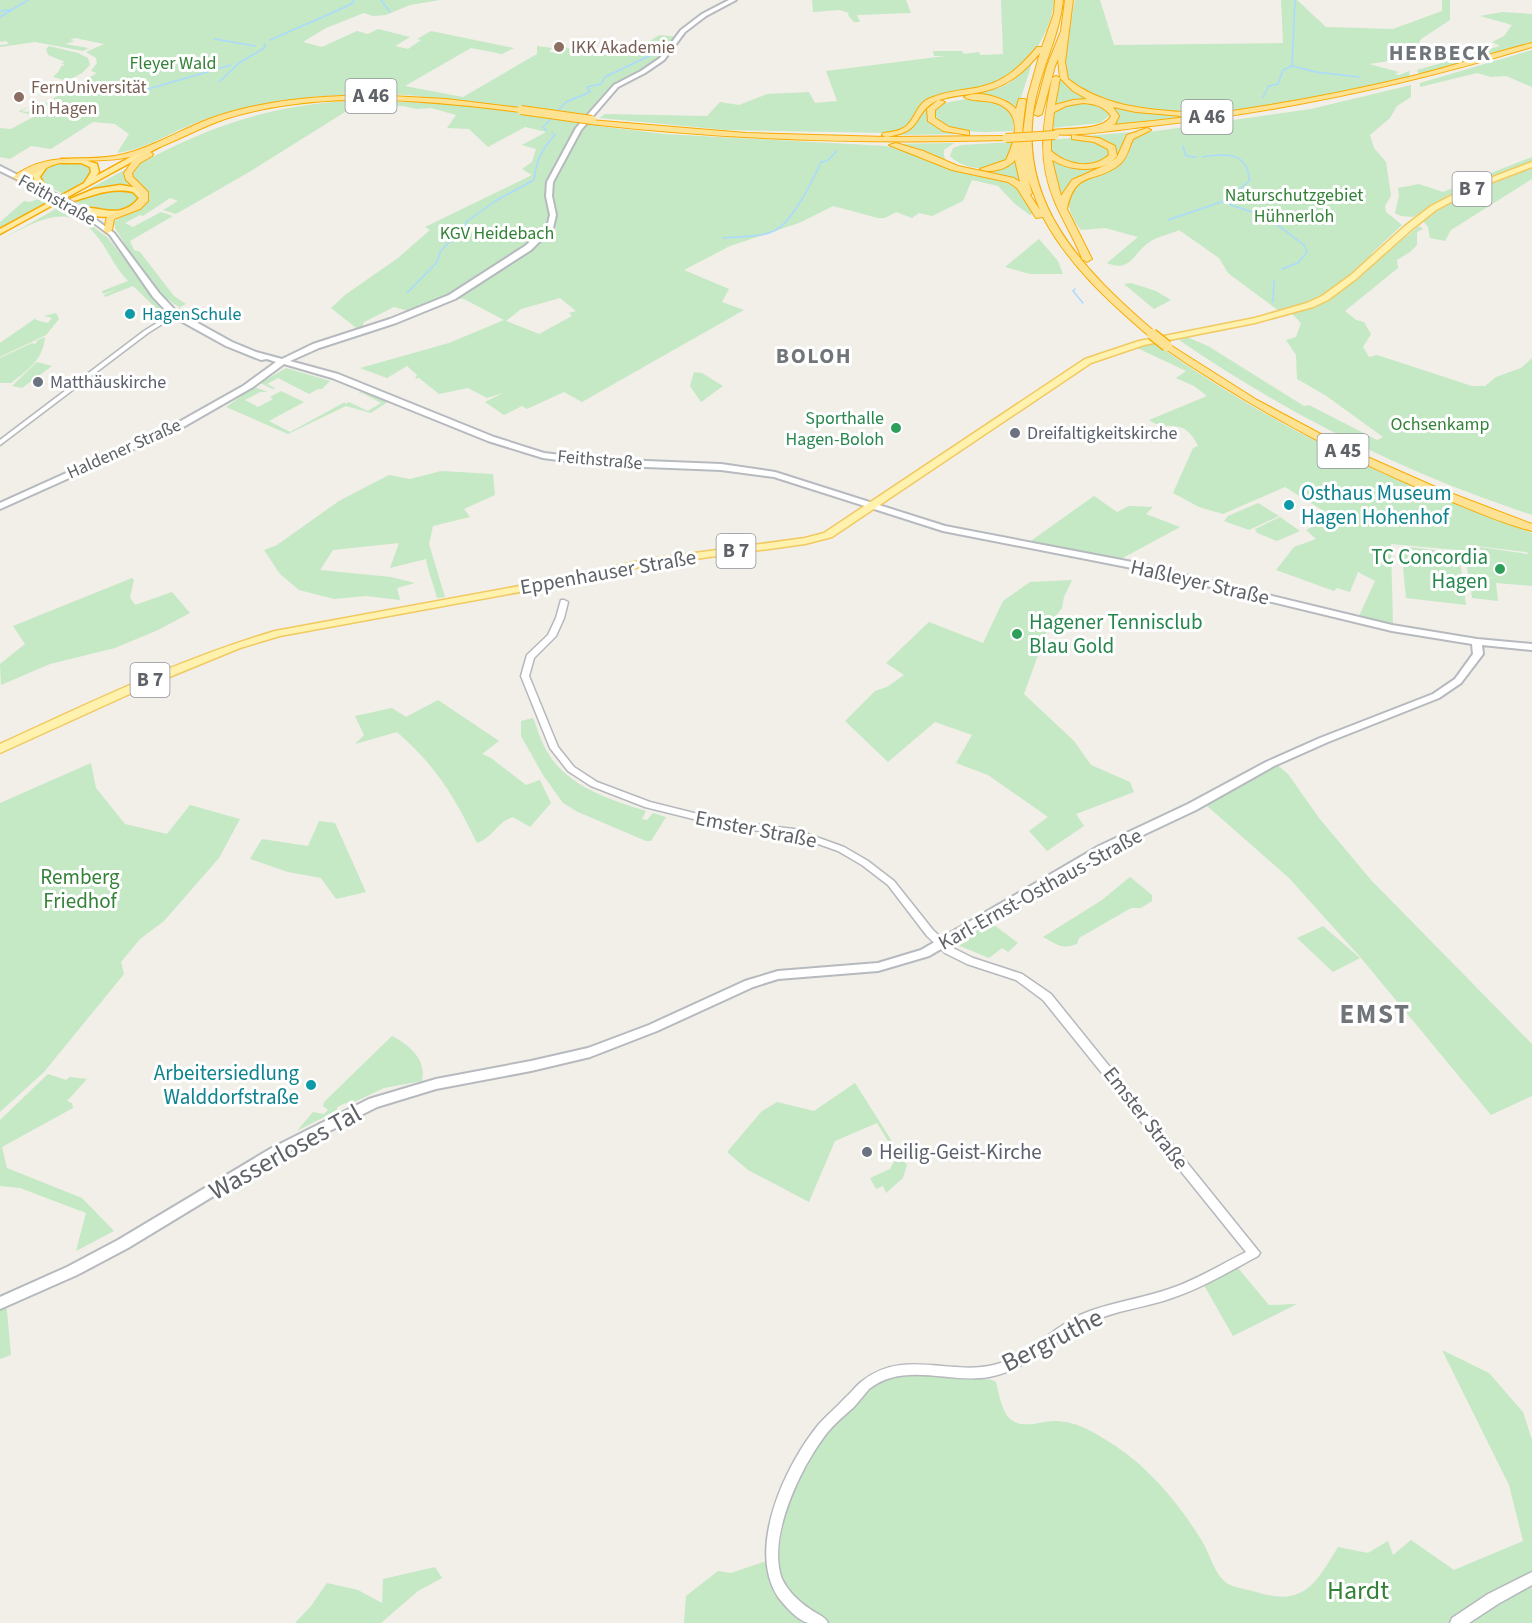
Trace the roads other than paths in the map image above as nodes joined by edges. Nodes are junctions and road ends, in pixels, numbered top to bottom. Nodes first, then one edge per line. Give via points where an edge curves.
1 (733, 0) edge
2 (1059, 0) edge
3 (1068, 0) edge
4 (1056, 19) junction
5 (1065, 31) junction
6 (1532, 47) edge
7 (1040, 49) junction
8 (1061, 62) junction
9 (1359, 91) junction
10 (1312, 104) junction
11 (520, 111) junction
12 (1048, 113) junction
13 (1223, 113) junction
14 (1018, 118) junction
15 (1173, 126) junction
16 (1068, 133) junction
17 (735, 134) junction
18 (1054, 134) junction
19 (854, 136) junction
20 (1005, 136) junction
21 (990, 137) junction
22 (864, 142) junction
23 (158, 146) junction
24 (1017, 146) junction
25 (1046, 151) junction
26 (137, 161) junction
27 (1532, 164) edge
28 (3, 170) edge
29 (37, 170) junction
30 (19, 178) junction
31 (86, 185) junction
32 (43, 190) junction
33 (1032, 204) junction
34 (53, 208) junction
35 (77, 208) junction
36 (1063, 211) junction
37 (109, 216) junction
38 (96, 220) junction
39 (108, 230) junction
40 (0, 234) edge
41 (1081, 259) junction
42 (176, 313) junction
43 (1172, 345) junction
44 (284, 362) junction
45 (0, 443) edge
46 (0, 506) edge
47 (871, 507) junction
48 (1532, 521) edge
49 (1532, 528) edge
50 (564, 602) dead end
51 (1473, 642) junction
52 (1532, 647) edge
53 (0, 749) edge
54 (941, 944) junction
55 (590, 1052) joint
56 (1254, 1253) joint
57 (0, 1303) edge
58 (1532, 1578) edge
59 (821, 1623) edge
60 (1457, 1623) edge

1 - 44 main road, Haldener Straße via 683,32 662,59 616,86 578,129 550,182 553,218 543,236 452,297 327,342
2 - 4 highway, A 45
3 - 5 highway, A 45
4 - 7 highway
4 - 41 highway, A 45 via 1034,89 1026,145 1039,198 1059,236
5 - 8 highway
5 - 41 highway, A 45 via 1040,103 1035,144 1042,182
6 - 9 highway, A 46
6 - 10 highway, A 46 via 1417,81
7 - 14 highway
7 - 19 highway via 1021,72 1005,83 928,102 904,131
8 - 12 highway
8 - 13 highway via 1062,77 1070,86 1102,101 1153,112
9 - 13 highway
9 - 18 highway, A 46 via 1221,116
10 - 15 highway
10 - 18 highway, A 46 via 1190,123
11 - 17 highway, A 46, bridge
11 - 23 highway, A 46 via 400,96 329,98 235,114
11 - 26 highway, A 46 via 387,98 310,102 206,127
12 - 16 highway via 1060,104 1082,102 1101,105 1114,113 1108,124
12 - 25 highway
13 - 16 highway
14 - 21 highway via 1006,104 978,98 946,100 929,112 934,123 946,129
14 - 24 highway
15 - 16 highway
15 - 36 highway via 1130,137 1118,161 1068,189
16 - 18 highway
16 - 25 highway via 1103,142 1112,148 1113,156 1100,164 1077,165 1059,161
17 - 19 highway
17 - 20 highway, A 46 via 881,141
17 - 22 highway
18 - 20 highway, bridge
19 - 21 highway
20 - 21 highway
21 - 22 highway
21 - 24 highway via 959,143 947,150 947,158 985,170 1010,162
22 - 33 highway via 903,147 955,168 1005,178 1020,186
23 - 29 highway via 121,158 66,160
23 - 31 highway
24 - 33 highway via 1019,167
25 - 36 highway
26 - 34 highway
26 - 37 highway via 128,173 129,178 145,198 137,207
27 - 47 main road, Eppenhauser Straße / B 7 via 1436,206 1343,284 1311,304 1131,346 1088,361
28 - 29 highway
28 - 30 main road, Feithstraße
29 - 30 highway
29 - 31 highway via 58,163 86,162 96,169
29 - 32 highway
30 - 32 main road, Feithstraße
31 - 40 highway
32 - 35 main road, Feithstraße, bridge
33 - 41 highway via 1061,247
34 - 37 highway via 107,188 129,188 142,195 142,201 135,207
34 - 40 highway
35 - 37 highway
35 - 38 main road, Feithstraße
36 - 41 highway
37 - 38 highway
37 - 39 highway
38 - 39 main road, Feithstraße
39 - 42 main road, Feithstraße
41 - 43 highway, A 45, bridge via 1103,289
42 - 44 main road, Feithstraße via 216,338
42 - 45 street
43 - 48 highway, A 45 via 1321,432 1414,475
43 - 49 highway, A 45 via 1240,395 1320,440 1455,500
44 - 46 main road, Haldener Straße via 182,424
44 - 47 main road, Feithstraße via 338,378 535,454 747,470 798,481
47 - 51 main road, Haßleyer Straße via 943,528 1132,565 1357,620
47 - 53 main road, Eppenhauser Straße / B 7 via 838,530 813,539 644,563 262,637 141,684
50 - 54 street, Emster Straße via 552,636 530,657 525,676 550,741 566,765 587,781 648,805 726,824 794,832 841,849 891,883
51 - 52 main road, Haßleyer Straße
51 - 54 main road, Karl-Ernst-Osthaus-Straße via 1478,654 1458,681 1436,696 1270,764 1103,849
54 - 55 main road, Karl-Ernst-Osthaus-Straße via 878,967 798,972 756,981
54 - 56 street, Emster Straße via 956,955 1019,977 1047,997
55 - 57 main road, Wasserloses Tal via 436,1084 373,1103 267,1157 123,1244
56 - 59 street, Bergruthe via 1172,1293 1083,1320 1004,1368 979,1372 892,1371 869,1382 824,1428 807,1453 777,1523 773,1561 780,1590 805,1615
58 - 60 street

